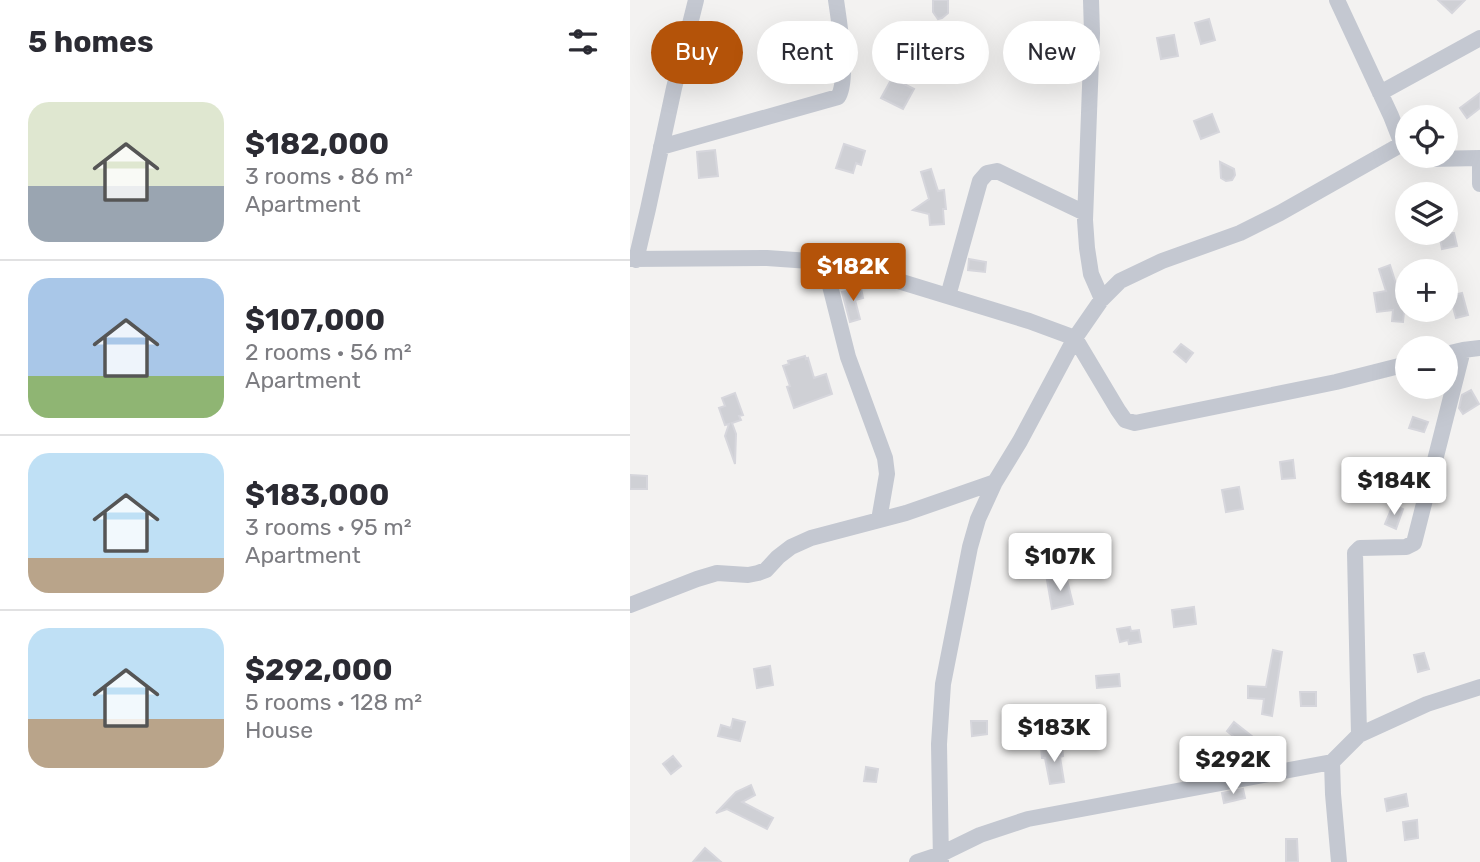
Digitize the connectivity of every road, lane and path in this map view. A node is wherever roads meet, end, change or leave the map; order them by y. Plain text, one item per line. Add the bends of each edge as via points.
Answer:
1 (696, 0) edge
2 (836, 0) edge
3 (1091, 0) edge
4 (1337, 0) edge
5 (1480, 38) edge
6 (1380, 93) junction
7 (1395, 127) edge
8 (661, 147) junction
9 (1395, 152) edge
10 (1458, 158) edge
11 (1480, 178) edge
12 (1480, 184) edge
13 (1085, 213) junction
14 (633, 260) edge
15 (824, 262) junction
16 (948, 296) junction
17 (1102, 299) junction
18 (1075, 338) junction
19 (1480, 348) edge
20 (1463, 350) junction
21 (1458, 351) edge
22 (1395, 367) edge
23 (995, 482) junction
24 (879, 520) junction
25 (630, 605) edge
26 (1480, 687) edge
27 (1359, 735) junction
28 (1332, 762) junction
29 (941, 858) edge
30 (917, 862) edge
31 (1339, 862) edge

1 - 8 street
2 - 8 street via 843,86 838,97
3 - 13 street
4 - 6 street
5 - 6 street
6 - 7 street
8 - 14 street
9 - 17 street via 1240,233 1120,281
10 - 11 street via 1480,158
11 - 12 street
13 - 16 street via 997,171 987,173
13 - 17 street via 1091,274
14 - 15 street
15 - 16 street
15 - 24 street via 844,344 885,458 887,474
16 - 18 street
17 - 18 street
18 - 22 street via 1125,420 1135,423
18 - 23 street
19 - 20 street
20 - 21 street
20 - 27 street via 1414,543 1360,548 1355,554
23 - 24 street
23 - 29 street via 970,547 943,684
24 - 25 street via 811,538 758,573 717,573
26 - 27 street via 1427,704
27 - 28 street
28 - 29 street via 1028,819 980,835
28 - 31 street
29 - 30 street

